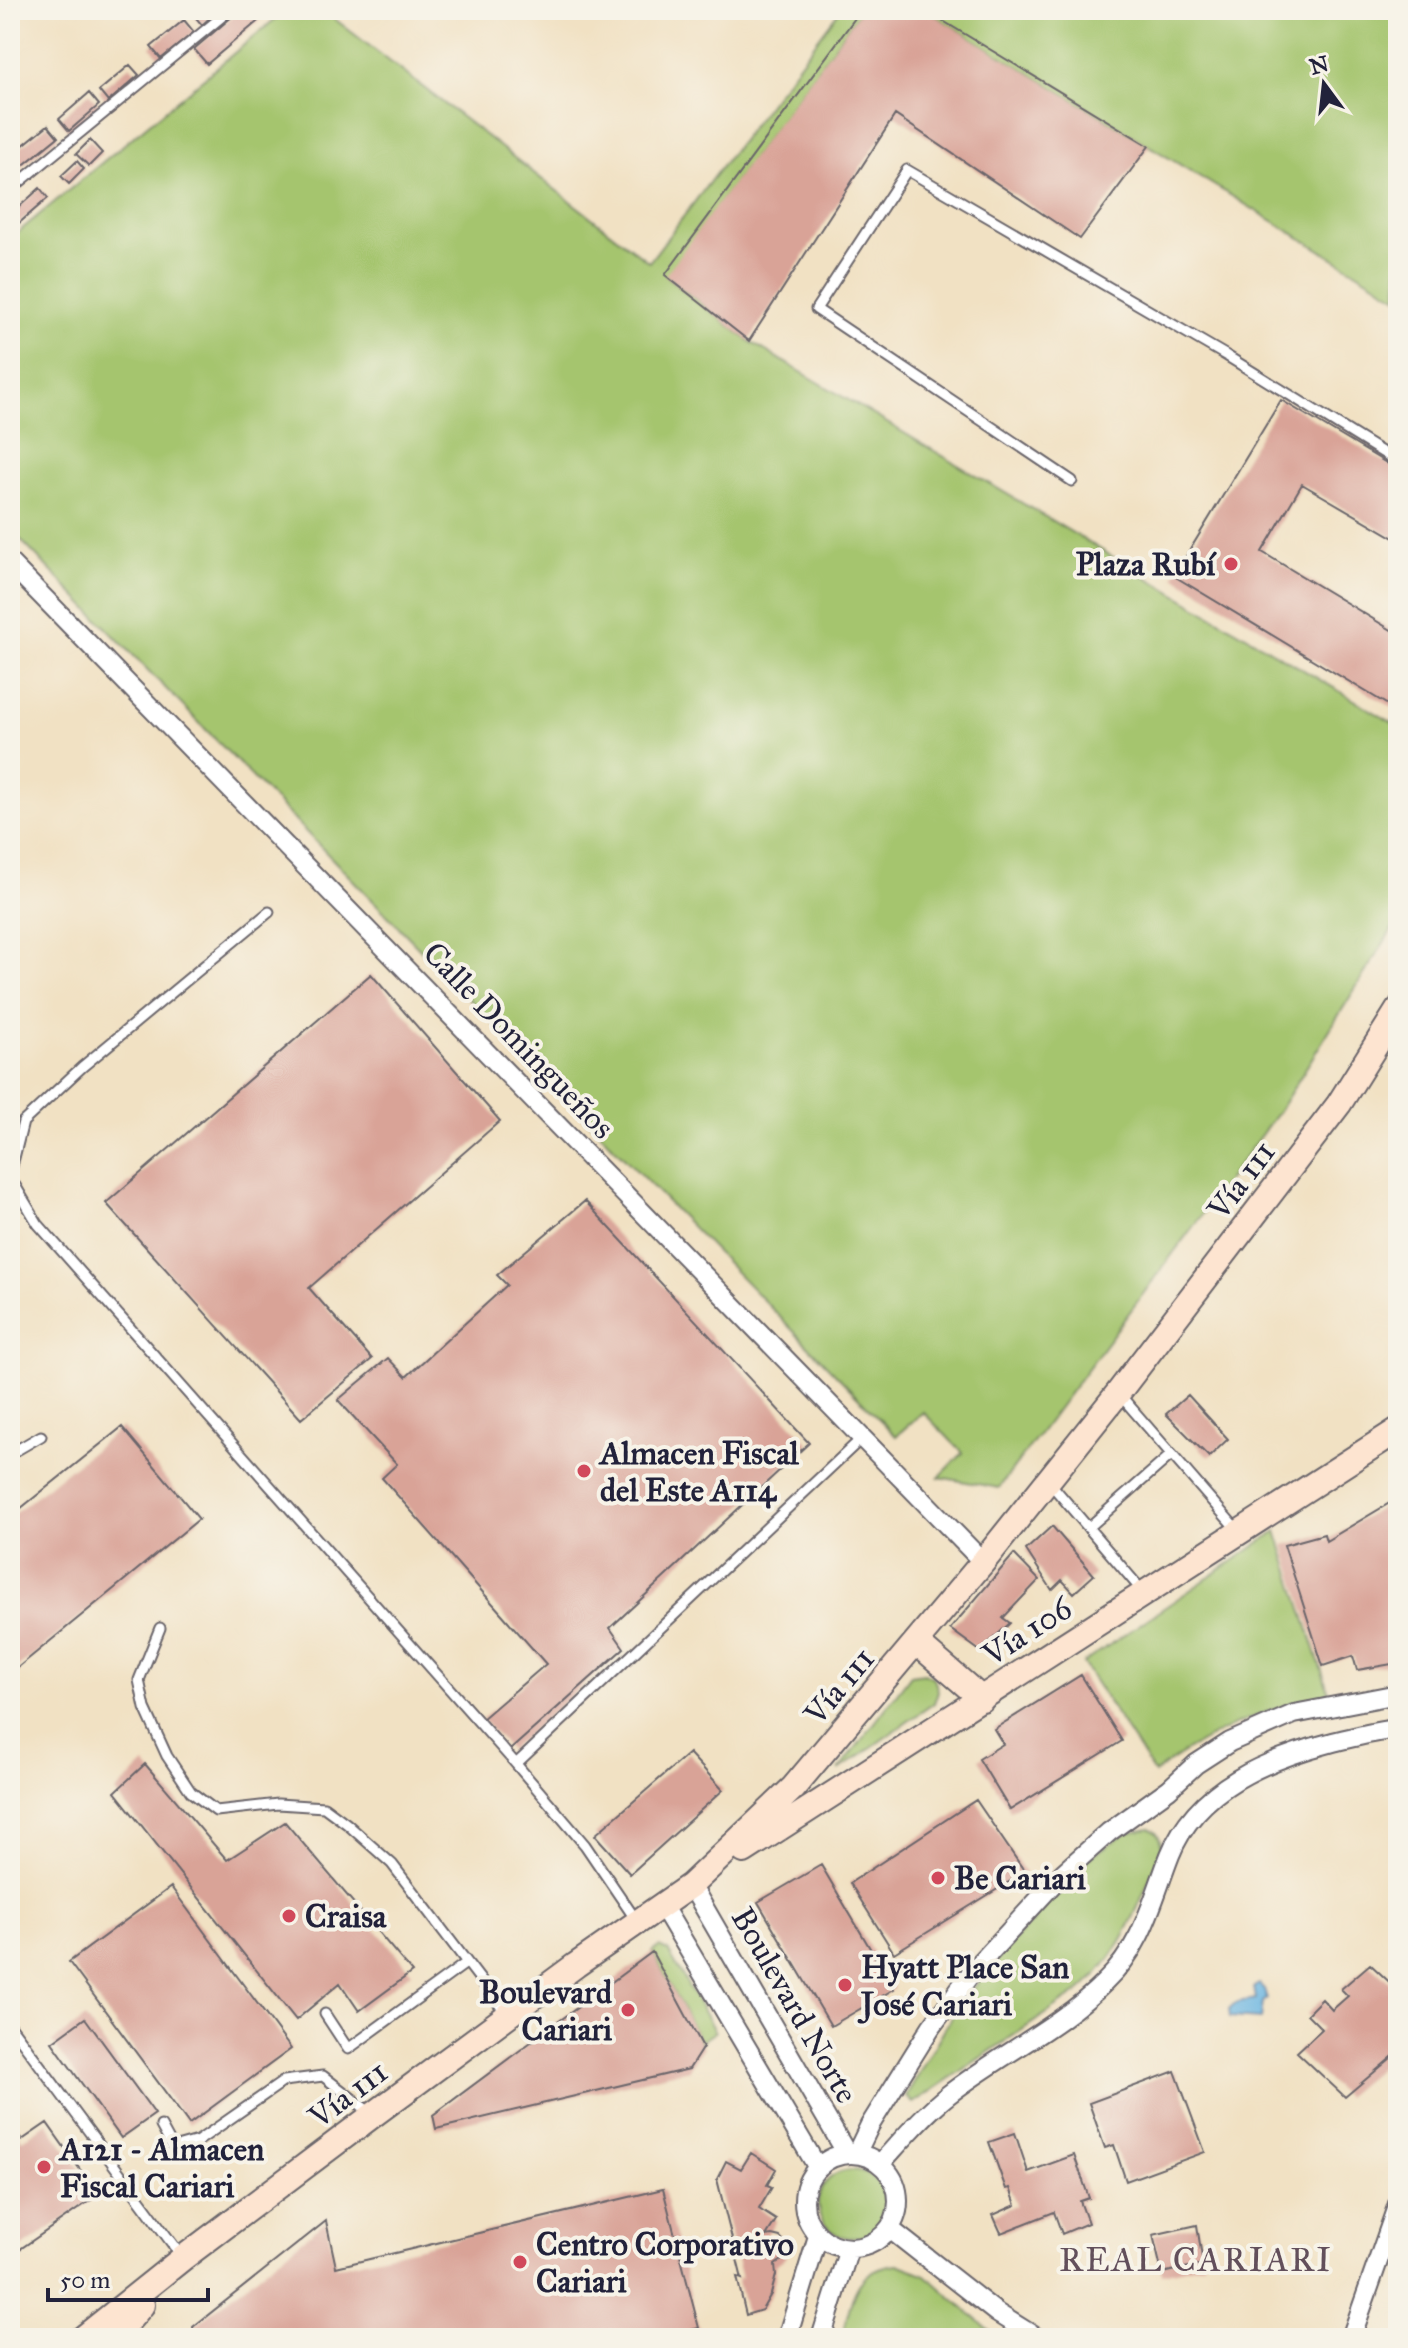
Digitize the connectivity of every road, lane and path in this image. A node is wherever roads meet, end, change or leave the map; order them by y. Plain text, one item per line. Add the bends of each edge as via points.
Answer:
1 (230, 10) edge
2 (10, 190) edge
3 (1398, 462) edge
4 (1072, 481) dead end
5 (10, 563) edge
6 (269, 912) dead end
7 (1398, 1010) edge
8 (10, 1176) edge
9 (1118, 1393) junction
10 (1398, 1430) edge
11 (41, 1436) dead end
12 (862, 1438) junction
13 (10, 1454) edge
14 (1171, 1455) junction
15 (1048, 1480) junction
16 (1088, 1528) junction
17 (1239, 1532) junction
18 (983, 1562) junction
19 (1144, 1593) junction
20 (160, 1628) dead end
21 (917, 1643) junction
22 (1398, 1694) edge
23 (982, 1699) junction
24 (1398, 1729) edge
25 (516, 1764) junction
26 (1169, 1789) junction
27 (1195, 1814) junction
28 (691, 1885) junction
29 (662, 1905) junction
30 (637, 1922) junction
31 (466, 1963) junction
32 (325, 2014) dead end
33 (508, 2016) junction
34 (10, 2025) edge
35 (373, 2115) junction
36 (161, 2126) dead end
37 (851, 2154) junction
38 (880, 2164) junction
39 (818, 2168) junction
40 (1398, 2204) edge
41 (890, 2229) junction
42 (818, 2236) junction
43 (849, 2249) junction
44 (183, 2258) junction
45 (83, 2338) edge
46 (114, 2338) edge
47 (787, 2338) edge
48 (821, 2338) edge
49 (1037, 2338) edge
50 (1351, 2338) edge

1 - 2 lane
3 - 4 lane via 907,170 816,309
5 - 12 street, Calle Domingueños
6 - 8 lane via 23,1122
7 - 9 main road, Vía 111 via 1339,1104
8 - 25 lane via 38,1224
9 - 14 lane
9 - 15 main road, Vía 111
10 - 17 main road, Vía 106
11 - 13 lane
12 - 18 street, Calle Domingueños
12 - 25 lane
14 - 16 lane
14 - 17 lane
15 - 16 lane
15 - 18 main road, Vía 111
16 - 19 lane
17 - 19 main road, Vía 106
18 - 21 main road, Vía 111
19 - 23 main road, Vía 106
20 - 31 lane via 139,1680 145,1708 167,1756 191,1792 216,1811 278,1804 324,1807 392,1864
21 - 23 main road
21 - 28 main road, Vía 111 via 793,1788
22 - 26 street via 1294,1714 1262,1727 1196,1764
23 - 28 main road, Vía 106
24 - 27 street via 1277,1758 1223,1788
25 - 30 lane via 585,1845
26 - 27 street
26 - 37 street via 1086,1852 972,1972
27 - 38 street via 1171,1854 1135,1945 1107,1981 1082,2004 950,2093
28 - 29 main road, Vía 111
28 - 37 street, Boulevard Norte
29 - 30 main road, Vía 111
29 - 39 street, Boulevard Norte
30 - 33 main road, Vía 111
31 - 32 lane via 348,2049
31 - 33 lane
33 - 35 main road, Vía 111
34 - 44 lane
35 - 36 lane via 323,2076 284,2081 198,2141 173,2148
35 - 44 main road, Vía 111
37 - 38 street
37 - 39 street via 836,2156
38 - 41 street via 897,2187 899,2202
39 - 42 street via 804,2193 807,2220
40 - 50 street
41 - 43 street via 864,2247
41 - 49 street
42 - 43 street
42 - 47 street
43 - 48 street
44 - 45 main road, Vía 111
44 - 46 main road, Vía 111

